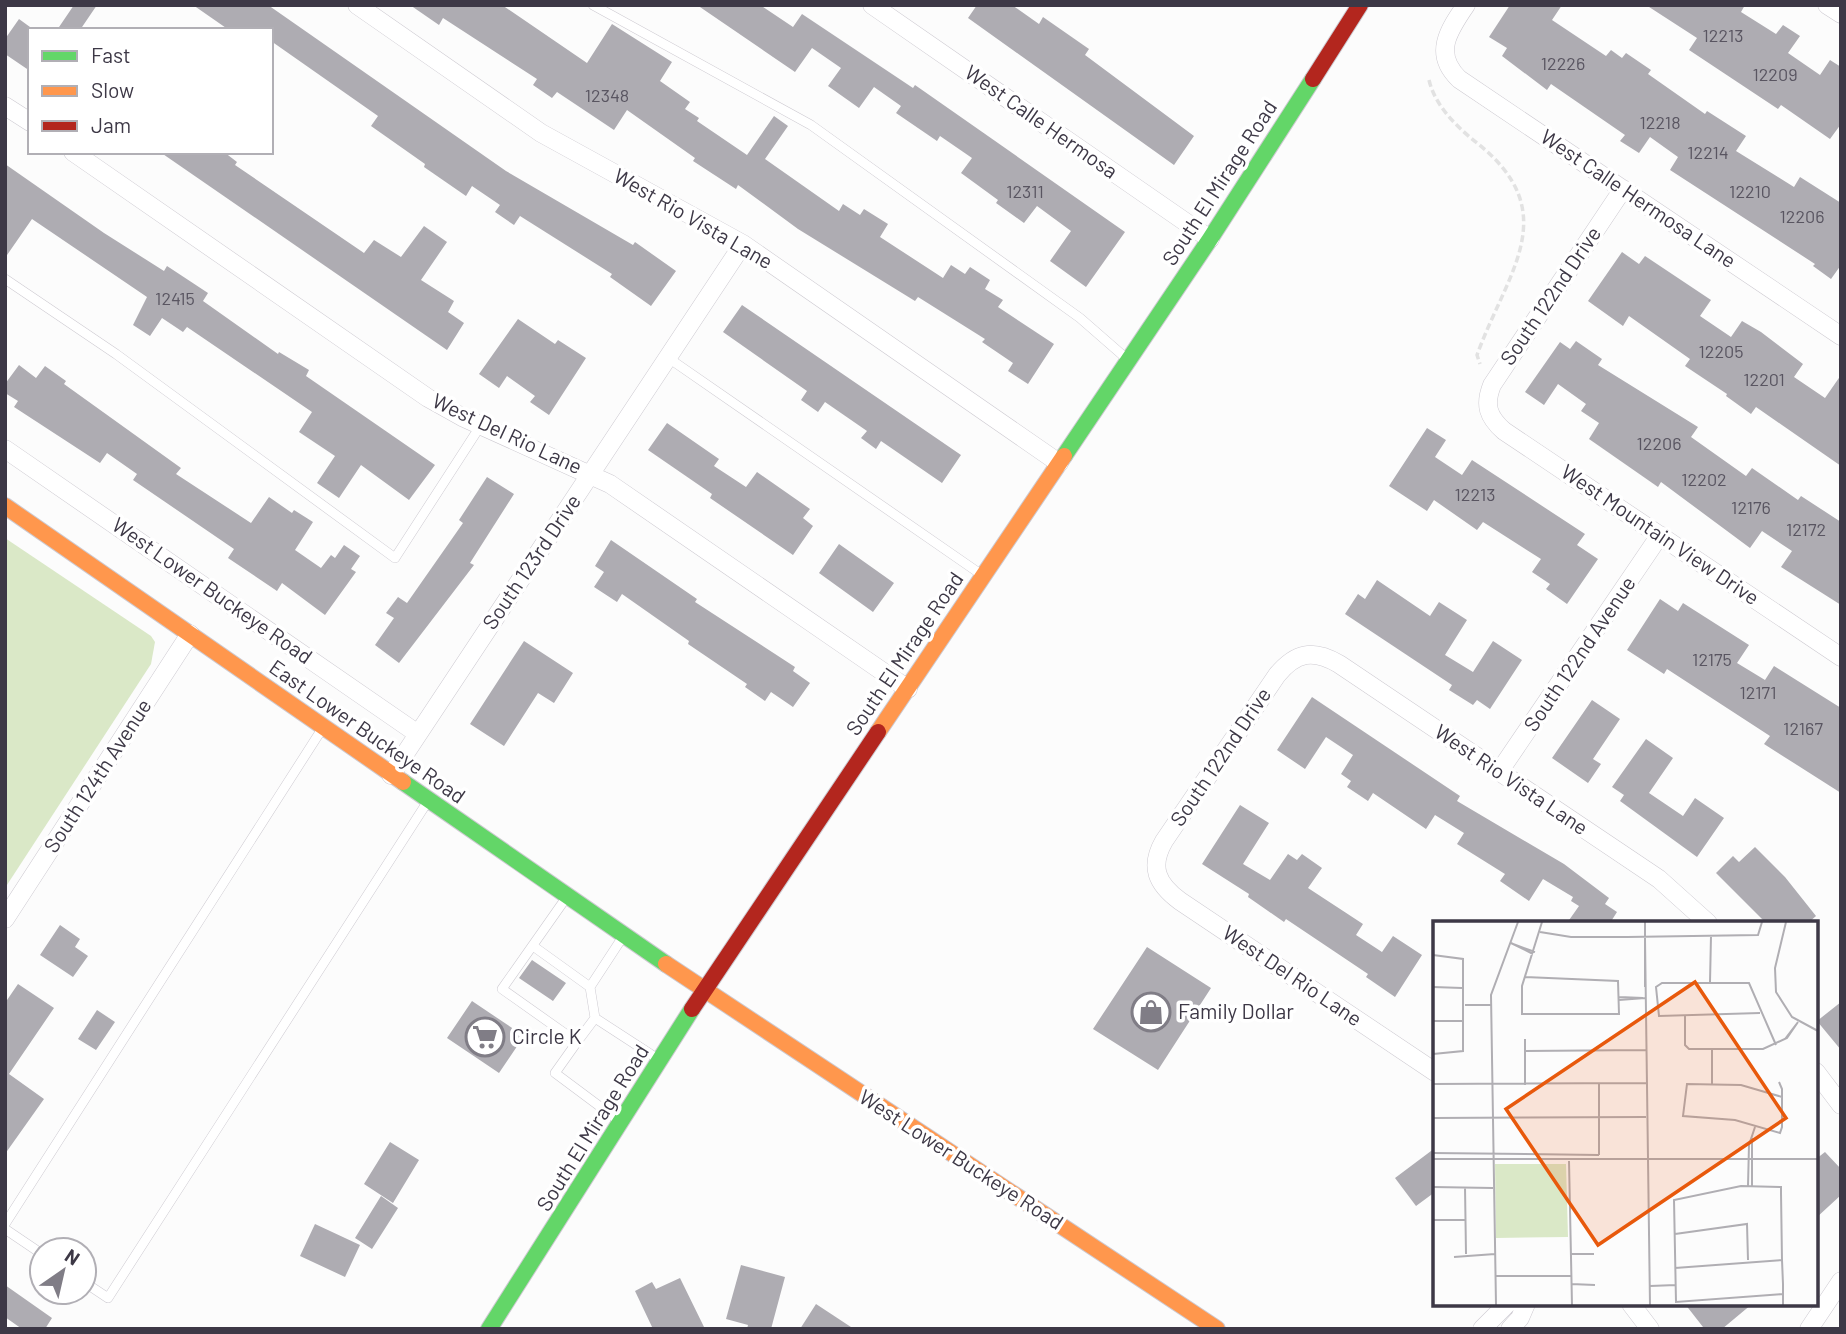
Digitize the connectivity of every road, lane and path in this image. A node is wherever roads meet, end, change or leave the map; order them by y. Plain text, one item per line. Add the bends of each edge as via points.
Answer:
1 (357, 5) edge
2 (593, 5) edge
3 (872, 5) edge
4 (1360, 5) edge
5 (1466, 5) edge
6 (1827, 5) edge
7 (1841, 14) edge
8 (1429, 80) dead end
9 (5, 106) edge
10 (28, 121) edge
11 (76, 154) edge
12 (1623, 189) junction
13 (1210, 239) junction
14 (743, 244) junction
15 (5, 279) edge
16 (1841, 336) edge
17 (667, 357) junction
18 (1128, 360) junction
19 (1480, 364) dead end
20 (1487, 407) joint
21 (481, 425) junction
22 (5, 449) edge
23 (1059, 463) junction
24 (591, 473) junction
25 (5, 506) edge
26 (1660, 535) junction
27 (983, 576) junction
28 (190, 634) junction
29 (1306, 653) joint
30 (1841, 657) edge
31 (908, 689) junction
32 (323, 727) junction
33 (418, 734) junction
34 (1499, 772) junction
35 (391, 775) junction
36 (428, 801) junction
37 (1156, 873) joint
38 (567, 897) junction
39 (5, 919) edge
40 (1706, 921) edge
41 (624, 935) junction
42 (533, 946) junction
43 (590, 987) junction
44 (704, 991) junction
45 (595, 1018) junction
46 (577, 1042) junction
47 (660, 1060) junction
48 (1433, 1071) edge
49 (1818, 1075) edge
50 (1841, 1105) edge
51 (621, 1123) junction
52 (5, 1226) edge
53 (28, 1243) edge
54 (1841, 1281) edge
55 (98, 1291) edge
56 (1505, 1306) edge
57 (1525, 1306) edge
58 (1633, 1306) edge
59 (489, 1329) edge
60 (1217, 1329) edge
61 (1482, 1329) edge
62 (1510, 1329) edge
63 (1650, 1329) edge
64 (1809, 1329) edge

1 - 14 street, West Rio Vista Lane via 541,133
2 - 18 lane via 811,125 1080,317
3 - 13 street, West Calle Hermosa
4 - 13 main road, South El Mirage Road
5 - 12 street, West Calle Hermosa Lane via 1447,34 1443,55 1447,65 1459,79
6 - 7 street
8 - 19 path via 1450,117 1515,181 1524,206 1521,243 1477,355
9 - 10 street
11 - 21 street, West Del Rio Lane via 428,398
12 - 16 street, West Calle Hermosa Lane
12 - 20 street, South 122nd Drive via 1498,374
13 - 18 main road, South El Mirage Road
14 - 17 street, South 123rd Drive
14 - 23 street, West Rio Vista Lane
15 - 21 lane via 116,354 395,558
17 - 24 street, South 123rd Drive
17 - 27 lane
18 - 23 main road, South El Mirage Road
20 - 26 street, West Mountain View Drive via 1504,431
21 - 24 street, West Del Rio Lane
22 - 33 street, West Lower Buckeye Road
23 - 27 main road, South El Mirage Road
24 - 31 street, West Del Rio Lane
24 - 33 street, South 123rd Drive
25 - 28 main road, East Lower Buckeye Road
26 - 30 street, West Mountain View Drive
26 - 34 street, South 122nd Avenue
27 - 31 main road, South El Mirage Road
28 - 32 main road, East Lower Buckeye Road
28 - 39 street, South 124th Avenue
29 - 34 street, West Rio Vista Lane via 1339,664
29 - 37 street, South 122nd Drive via 1295,657 1277,676 1164,841
31 - 44 main road, South El Mirage Road
32 - 35 main road, East Lower Buckeye Road
32 - 52 lane
33 - 35 street, South 123rd Drive
34 - 40 street, West Rio Vista Lane via 1674,890
35 - 36 main road, East Lower Buckeye Road
36 - 38 main road, East Lower Buckeye Road
36 - 55 lane via 108,1298
37 - 48 street, West Del Rio Lane via 1180,901
38 - 41 main road, East Lower Buckeye Road
38 - 42 lane
41 - 43 lane
41 - 44 main road, East Lower Buckeye Road
42 - 43 lane
42 - 46 lane via 502,989
43 - 45 lane
44 - 47 main road, South El Mirage Road
44 - 60 main road, West Lower Buckeye Road
45 - 46 lane
45 - 47 lane
46 - 51 lane via 555,1073
47 - 51 main road, South El Mirage Road
49 - 50 street
51 - 59 main road, South El Mirage Road
52 - 53 lane
54 - 64 street
56 - 61 street
57 - 62 street
58 - 63 street

